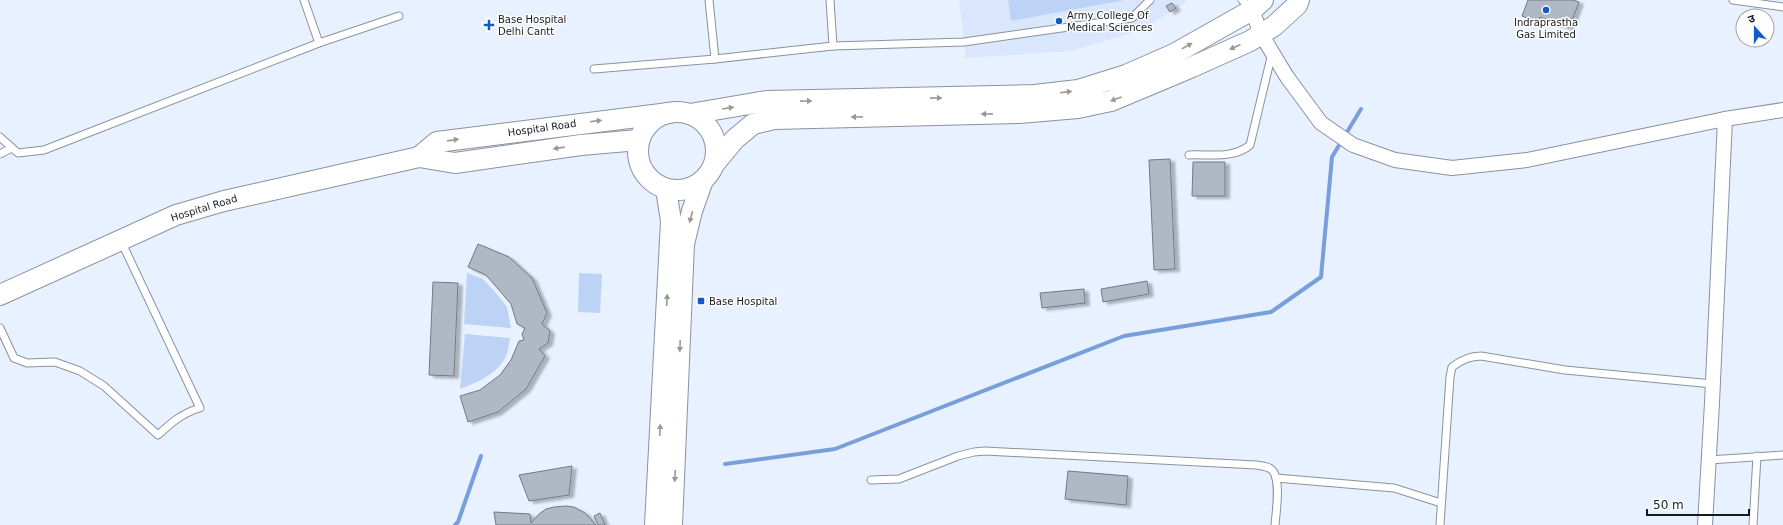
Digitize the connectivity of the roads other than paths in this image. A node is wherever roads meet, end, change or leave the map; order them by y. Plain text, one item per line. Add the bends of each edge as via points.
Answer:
1 (304, 0) edge
2 (709, 0) edge
3 (830, 0) edge
4 (1150, 0) edge
5 (1299, 0) edge
6 (1733, 0) edge
7 (1252, 3) edge
8 (1783, 7) edge
9 (399, 16) dead end
10 (1261, 34) junction
11 (319, 43) junction
12 (834, 46) junction
13 (1272, 52) junction
14 (715, 59) junction
15 (594, 69) dead end
16 (1783, 110) edge
17 (669, 113) junction
18 (690, 114) junction
19 (1725, 119) junction
20 (0, 137) edge
21 (639, 140) junction
22 (12, 148) junction
23 (0, 154) edge
24 (1189, 155) dead end
25 (419, 157) junction
26 (715, 163) junction
27 (704, 180) junction
28 (666, 189) junction
29 (120, 240) junction
30 (0, 296) edge
31 (0, 328) edge
32 (1713, 384) junction
33 (1783, 455) edge
34 (1757, 456) junction
35 (1709, 460) junction
36 (1276, 478) junction
37 (871, 480) dead end
38 (1441, 503) junction
39 (655, 525) edge
40 (672, 525) edge
41 (1275, 525) edge
42 (1440, 525) edge
43 (1705, 525) edge
44 (1753, 525) edge

1 - 11 lane
2 - 14 lane
3 - 12 lane
4 - 12 lane via 1132,18 972,41
5 - 10 street via 1297,5 1274,26
6 - 8 lane
7 - 10 street
18 -> 7 street via 768,102 1035,95 1078,90 1126,75 1174,54
9 - 11 lane
10 - 13 street
10 -> 26 street via 1111,101 1078,108 1019,113 774,119 754,124 735,139
11 - 22 lane via 44,150 18,153
12 - 14 lane
13 - 19 street via 1287,77 1321,122 1343,138 1395,160 1452,168 1527,160
13 - 24 lane via 1250,145 1236,154
14 - 15 lane
16 - 19 street
17 - 18 street
17 - 21 street via 651,122
25 -> 17 street, Hospital Road via 438,142
18 - 26 street via 699,118 712,133 716,143
19 - 32 street
20 - 22 lane
21 -> 25 street, Hospital Road via 581,145 456,163
21 - 28 street via 639,161 643,171 649,179
22 - 23 lane
25 - 29 street, Hospital Road via 224,201 176,215
26 - 27 street
27 - 28 street via 686,189
27 -> 40 street via 692,211 684,244
39 -> 28 street via 671,221
29 - 30 street, Hospital Road
29 - 31 lane via 200,408 174,420 158,435 104,386 80,371 55,362 27,363 14,358
32 - 35 street
32 - 38 lane via 1565,370 1481,356 1472,356 1460,361 1452,367 1450,377
33 - 34 lane
34 - 35 lane
34 - 44 lane
35 - 43 street
36 - 37 lane via 1273,471 1267,467 1256,465 985,451 958,456 900,479
36 - 38 lane via 1394,488
36 - 41 lane
38 - 42 lane

